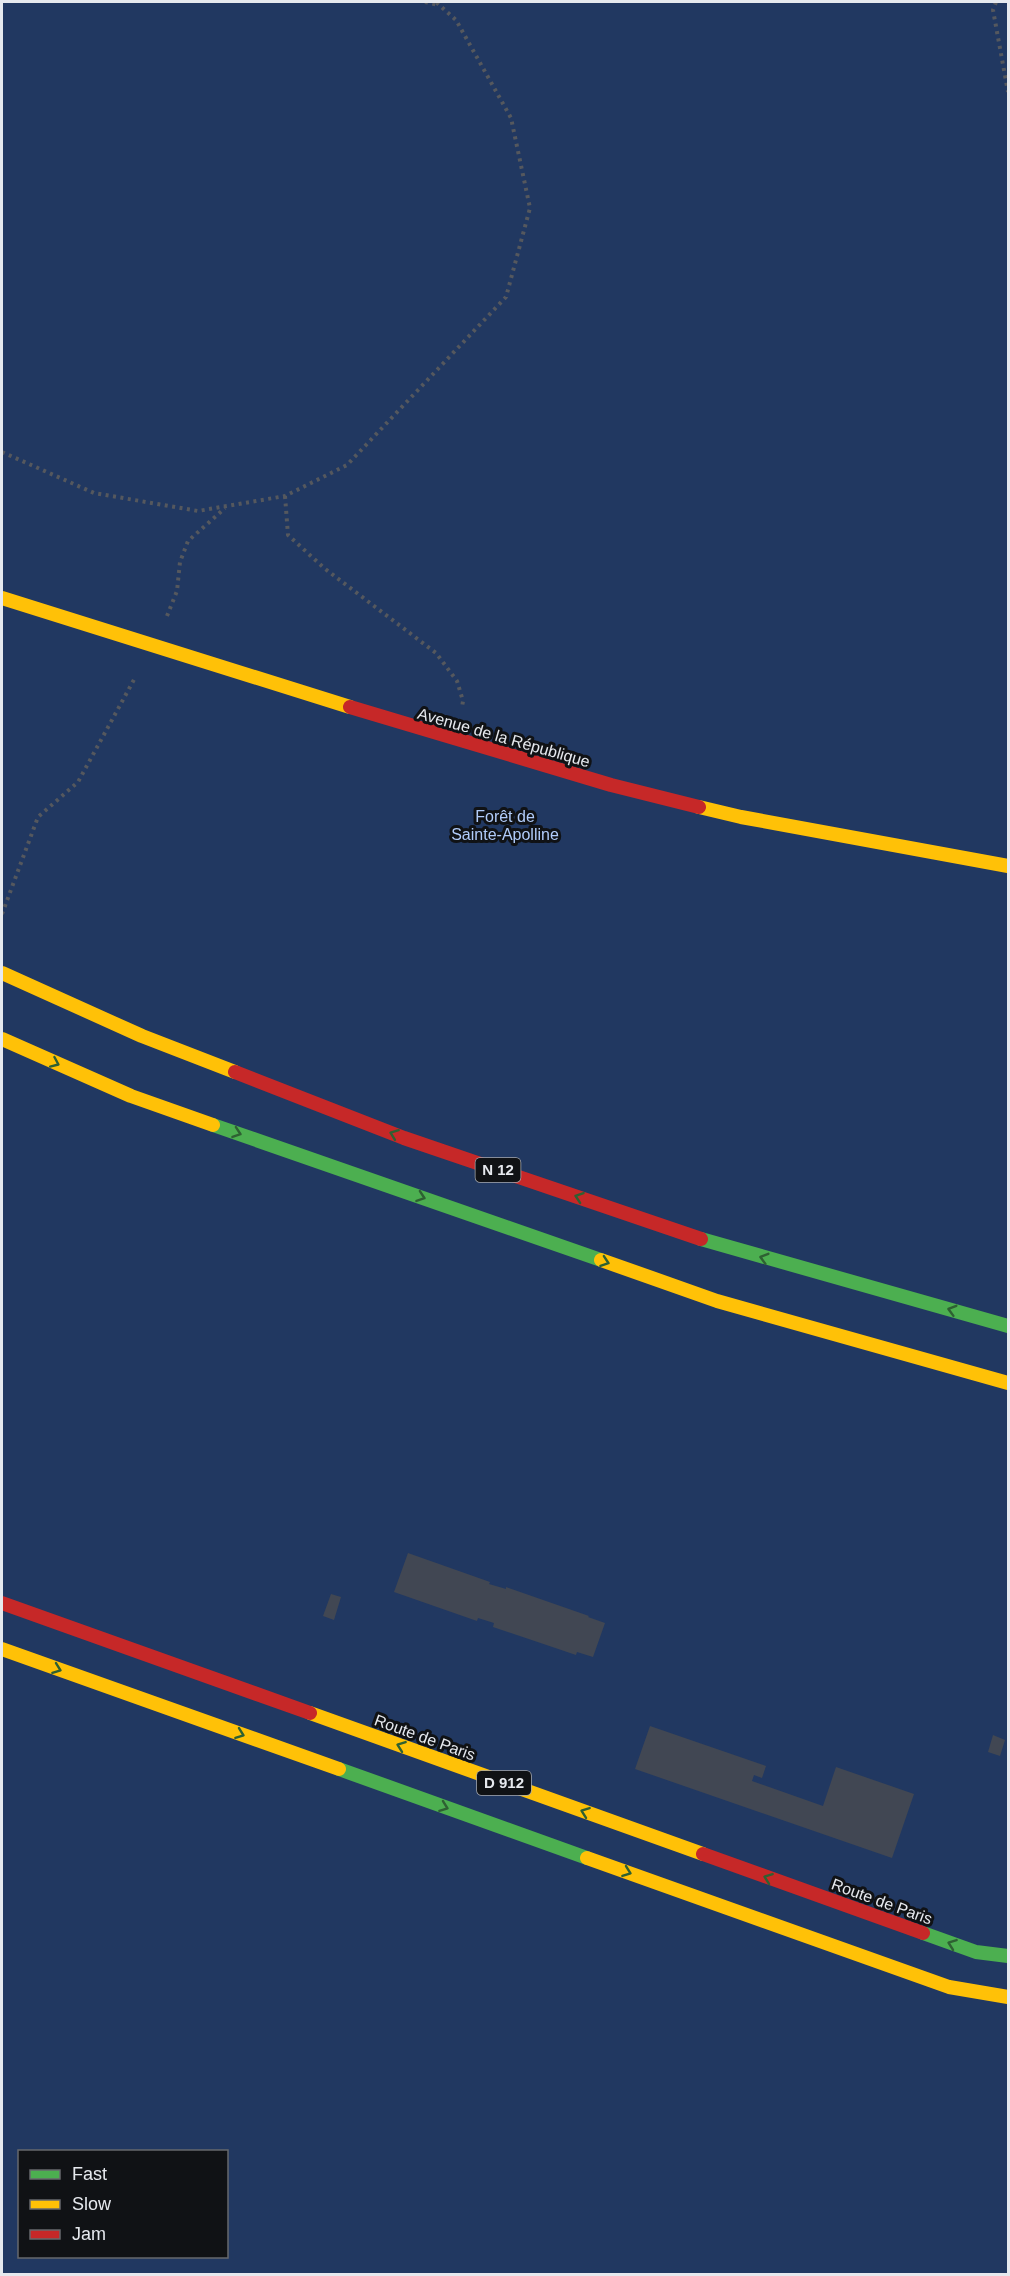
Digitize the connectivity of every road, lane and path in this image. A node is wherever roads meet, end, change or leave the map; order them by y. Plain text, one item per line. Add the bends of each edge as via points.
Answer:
1 (425, 2) edge
2 (996, 2) edge
3 (438, 3) edge
4 (1008, 92) edge
5 (2, 452) edge
6 (285, 496) junction
7 (2, 598) edge
8 (459, 741) junction
9 (38, 817) dead end
10 (1008, 866) edge
11 (2, 914) edge
12 (2, 973) edge
13 (2, 1039) edge
14 (1008, 1326) edge
15 (1008, 1383) edge
16 (2, 1603) edge
17 (2, 1649) edge
18 (1008, 1956) edge
19 (1008, 1997) edge

1 - 3 path
2 - 4 path via 993,10
3 - 6 path via 456,20 511,118 530,207 506,297 347,465
5 - 6 path via 94,493 198,511
6 - 8 path via 288,535 324,568 436,652 457,681 463,701
7 - 8 main road, Avenue de la République
8 - 10 main road, Avenue de la République via 741,817
9 - 11 path
14 -> 12 main road, N 12 via 726,1247 404,1138 142,1036
13 -> 15 main road via 131,1096 717,1301
18 -> 16 main road, Route de Paris / D 912 via 976,1952
17 -> 19 main road, D 912 via 949,1986

